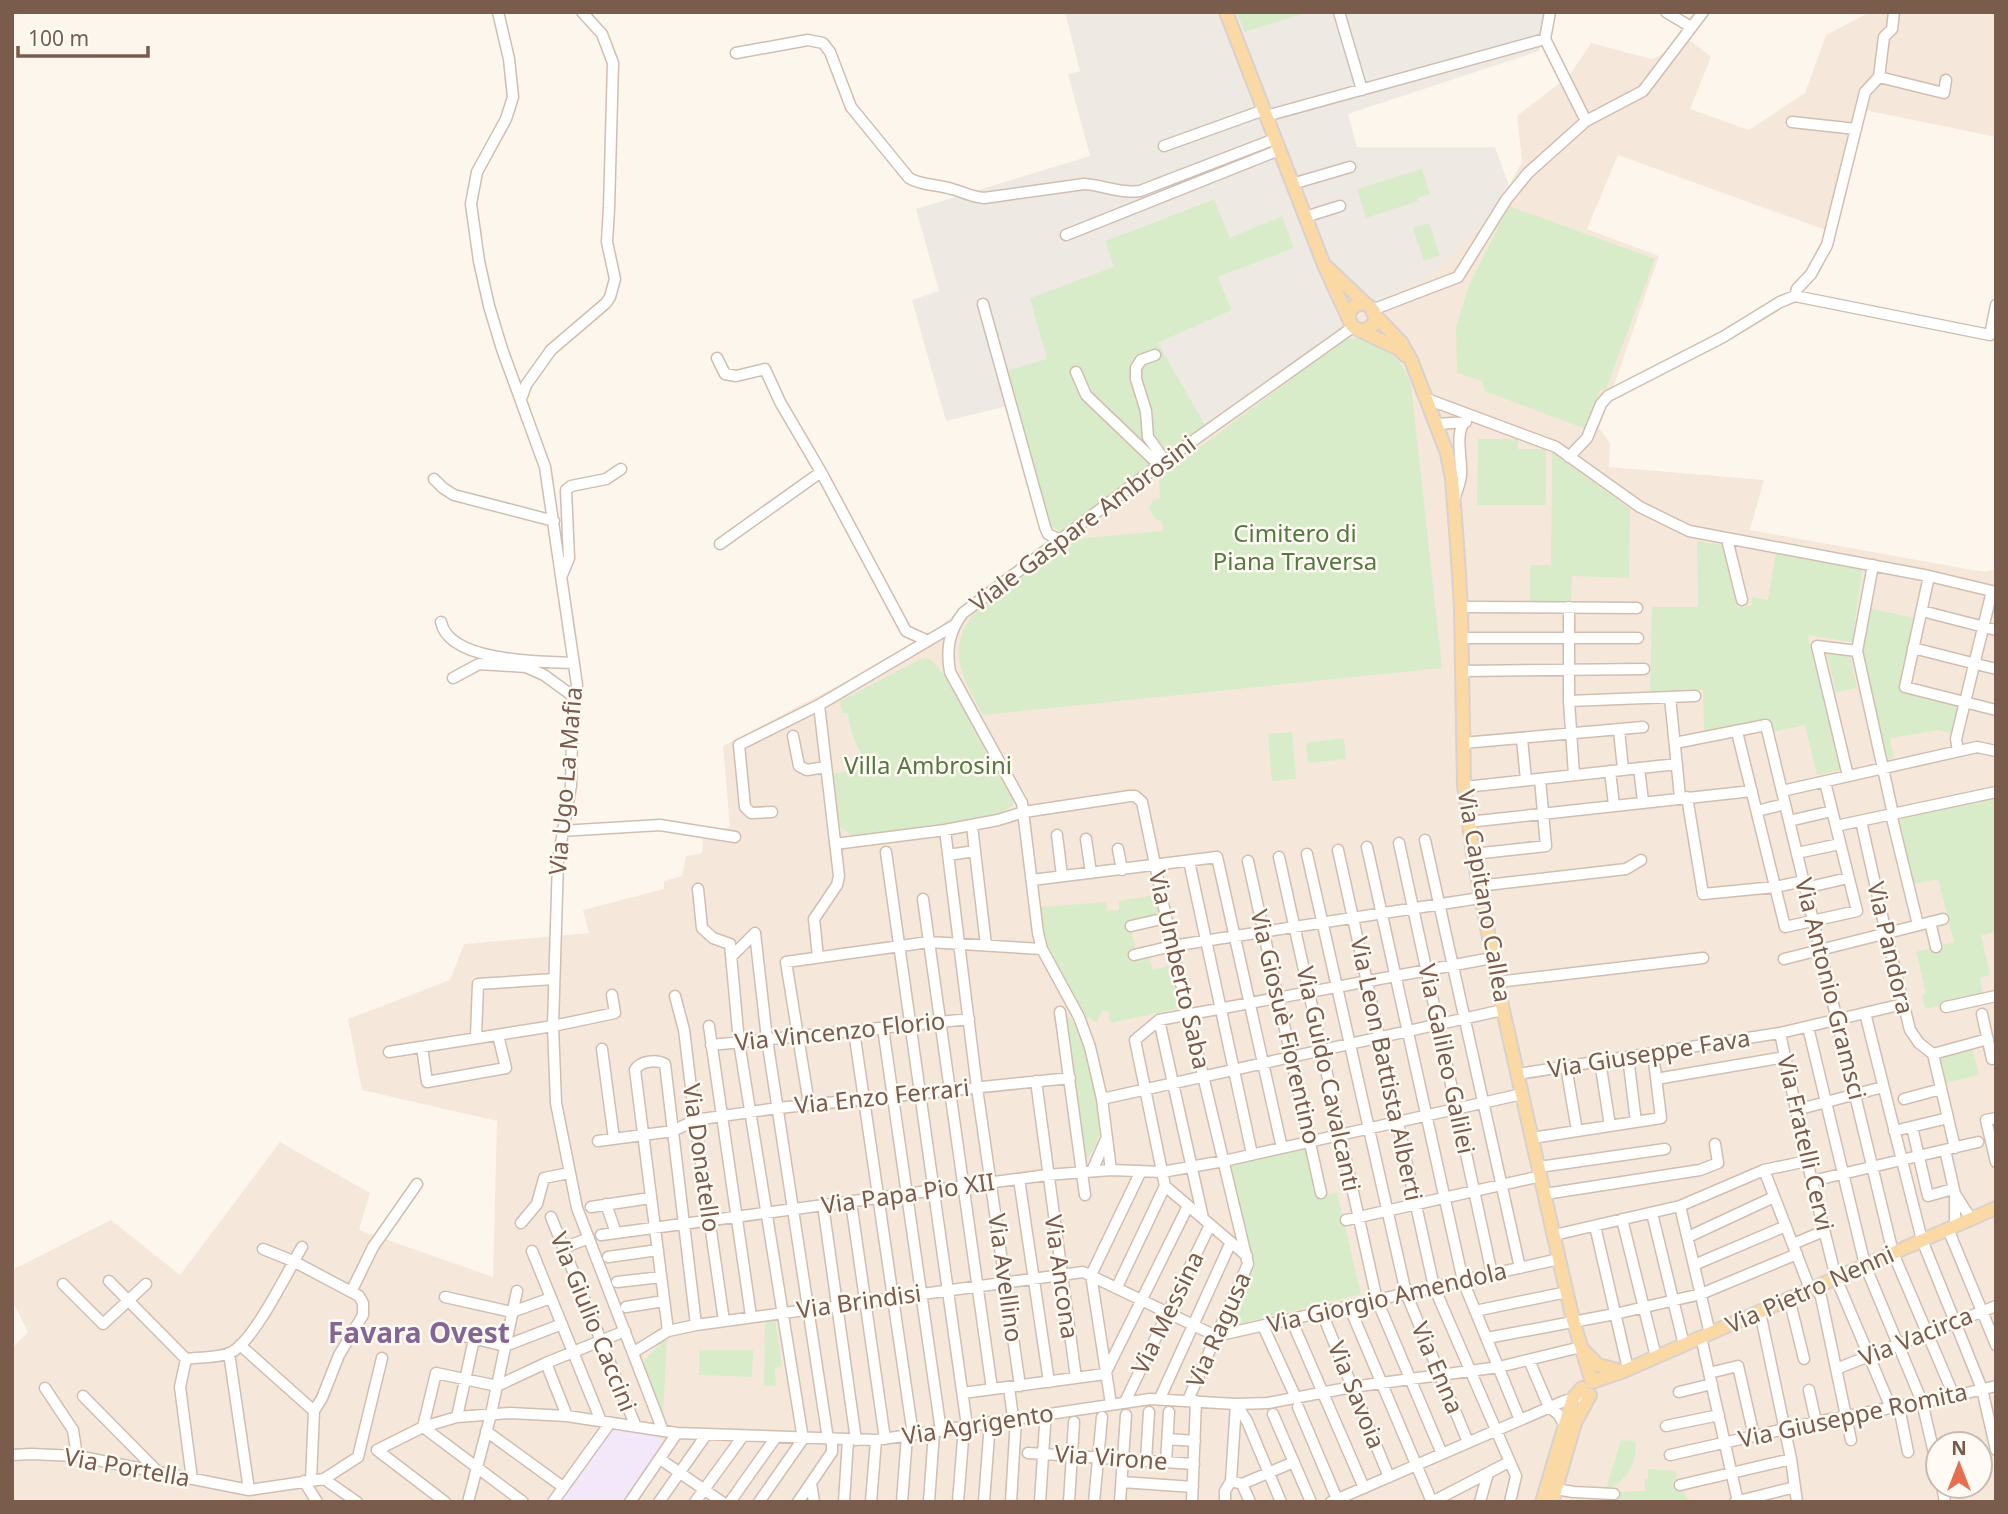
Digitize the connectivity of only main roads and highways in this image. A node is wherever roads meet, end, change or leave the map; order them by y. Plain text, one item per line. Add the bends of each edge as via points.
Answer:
1 (1226, 12) edge
2 (1324, 265) junction
3 (1372, 310) junction
4 (1353, 326) junction
5 (1411, 360) junction
6 (1996, 1208) edge
7 (1581, 1348) junction
8 (1626, 1370) junction
9 (1587, 1389) junction
10 (1554, 1497) edge
11 (1542, 1502) edge

1 - 2 main road
2 - 3 main road, Via Capitano Callea
2 - 4 main road
3 - 4 main road via 1370,327
3 - 4 main road via 1356,306 1349,316
3 - 5 main road, Via Capitano Callea
4 - 5 main road
5 - 7 main road, Via Capitano Callea via 1447,453 1454,500 1465,788 1472,854
6 - 8 main road, Via Pietro Nenni
7 - 8 main road via 1598,1365
7 - 9 main road, Via Capitano Callea
8 - 9 main road, Via Pietro Nenni
9 - 10 main road
9 - 11 main road via 1564,1424

